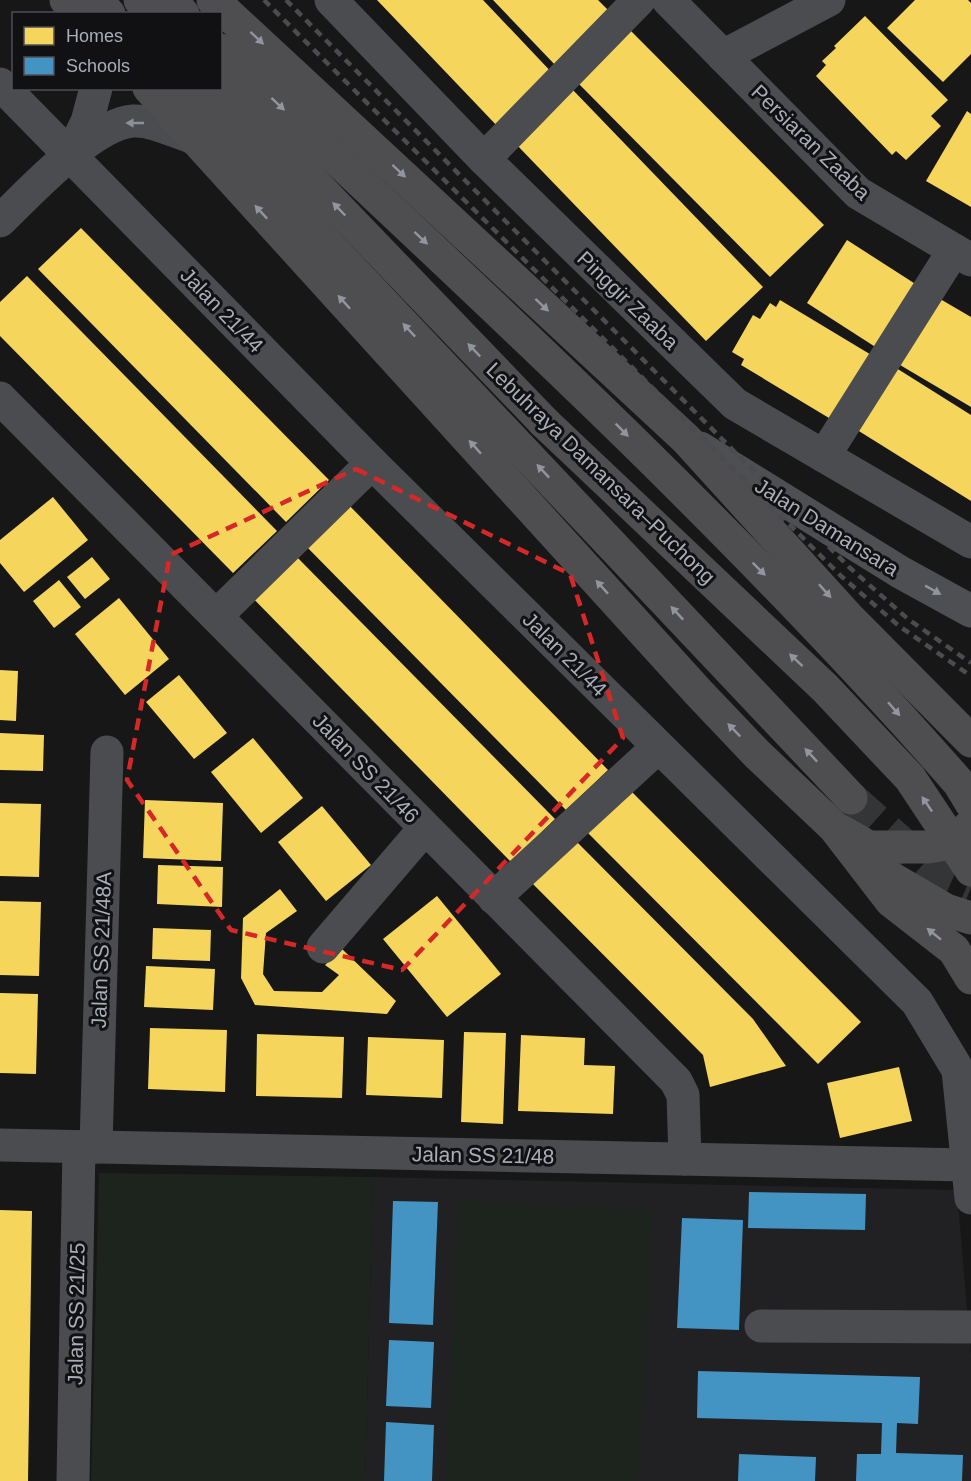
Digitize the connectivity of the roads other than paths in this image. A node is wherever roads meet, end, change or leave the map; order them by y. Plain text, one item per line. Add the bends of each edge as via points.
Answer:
1 (66, 0) edge
2 (96, 0) edge
3 (140, 0) edge
4 (172, 0) edge
5 (213, 0) edge
6 (331, 0) edge
7 (639, 0) edge
8 (668, 0) edge
9 (830, 0) edge
10 (76, 12) edge
11 (107, 12) edge
12 (151, 12) edge
13 (181, 12) edge
14 (222, 52) edge
15 (723, 56) junction
16 (0, 84) edge
17 (222, 87) edge
18 (95, 90) edge
19 (151, 90) edge
20 (182, 90) edge
21 (191, 137) junction
22 (70, 154) junction
23 (484, 159) junction
24 (0, 221) edge
25 (962, 255) edge
26 (0, 398) edge
27 (686, 439) junction
28 (824, 456) junction
29 (372, 464) junction
30 (971, 542) edge
31 (971, 611) edge
32 (216, 616) junction
33 (971, 741) edge
34 (658, 747) junction
35 (107, 752) dead end
36 (851, 798) tunnel mouth
37 (971, 803) edge
38 (971, 825) edge
39 (834, 827) junction
40 (425, 828) junction
41 (863, 862) junction
42 (971, 870) edge
43 (494, 898) junction
44 (971, 918) edge
45 (322, 948) dead end
46 (971, 978) edge
47 (0, 1145) edge
48 (88, 1147) junction
49 (685, 1159) junction
50 (967, 1165) junction
51 (971, 1198) edge
52 (761, 1326) dead end
53 (971, 1327) edge
54 (73, 1481) edge

1 - 10 highway
2 - 11 highway
3 - 12 highway
4 - 13 highway
5 -> 27 highway
6 - 23 street, Pinggir Zaaba
7 - 23 street
8 - 15 street, Persiaran Zaaba
9 - 15 street
14 -> 37 highway, Lebuhraya Damansara–Puchong via 581,389 869,680 960,783
15 - 25 street, Persiaran Zaaba via 858,193
16 - 22 street, Jalan 21/44
42 -> 17 highway, Lebuhraya Damansara–Puchong, bridge via 910,778 825,688 543,422
18 - 22 street via 87,122
19 - 21 highway
36 -> 20 highway
21 -> 22 street via 133,121 112,126
39 -> 21 highway via 699,693
22 - 24 street
22 - 29 street, Jalan 21/44
23 - 28 street, Pinggir Zaaba via 735,404
25 - 28 street
26 - 32 street, Jalan SS 21/46
27 -> 31 main road, Jalan Damansara via 900,572
27 -> 33 highway via 849,618
28 - 30 street, Pinggir Zaaba
29 - 32 street
29 - 34 street, Jalan 21/44
32 - 40 street, Jalan SS 21/46
34 - 43 street
34 - 50 street, Jalan 21/44 via 917,1002 958,1070
35 - 48 street, Jalan SS 21/48A
38 - 39 highway via 952,843 887,849 869,847
39 - 41 highway
40 - 43 street, Jalan SS 21/46
40 - 45 street
41 - 44 highway via 946,910
46 -> 41 highway via 954,950 891,901
43 - 49 street, Jalan SS 21/46 via 676,1081 683,1095
47 - 48 street, Jalan SS 21/48
48 - 49 street, Jalan SS 21/48
48 - 54 street, Jalan SS 21/25
49 - 50 street, Jalan SS 21/48
50 - 51 street, Jalan 21/44
52 - 53 street

